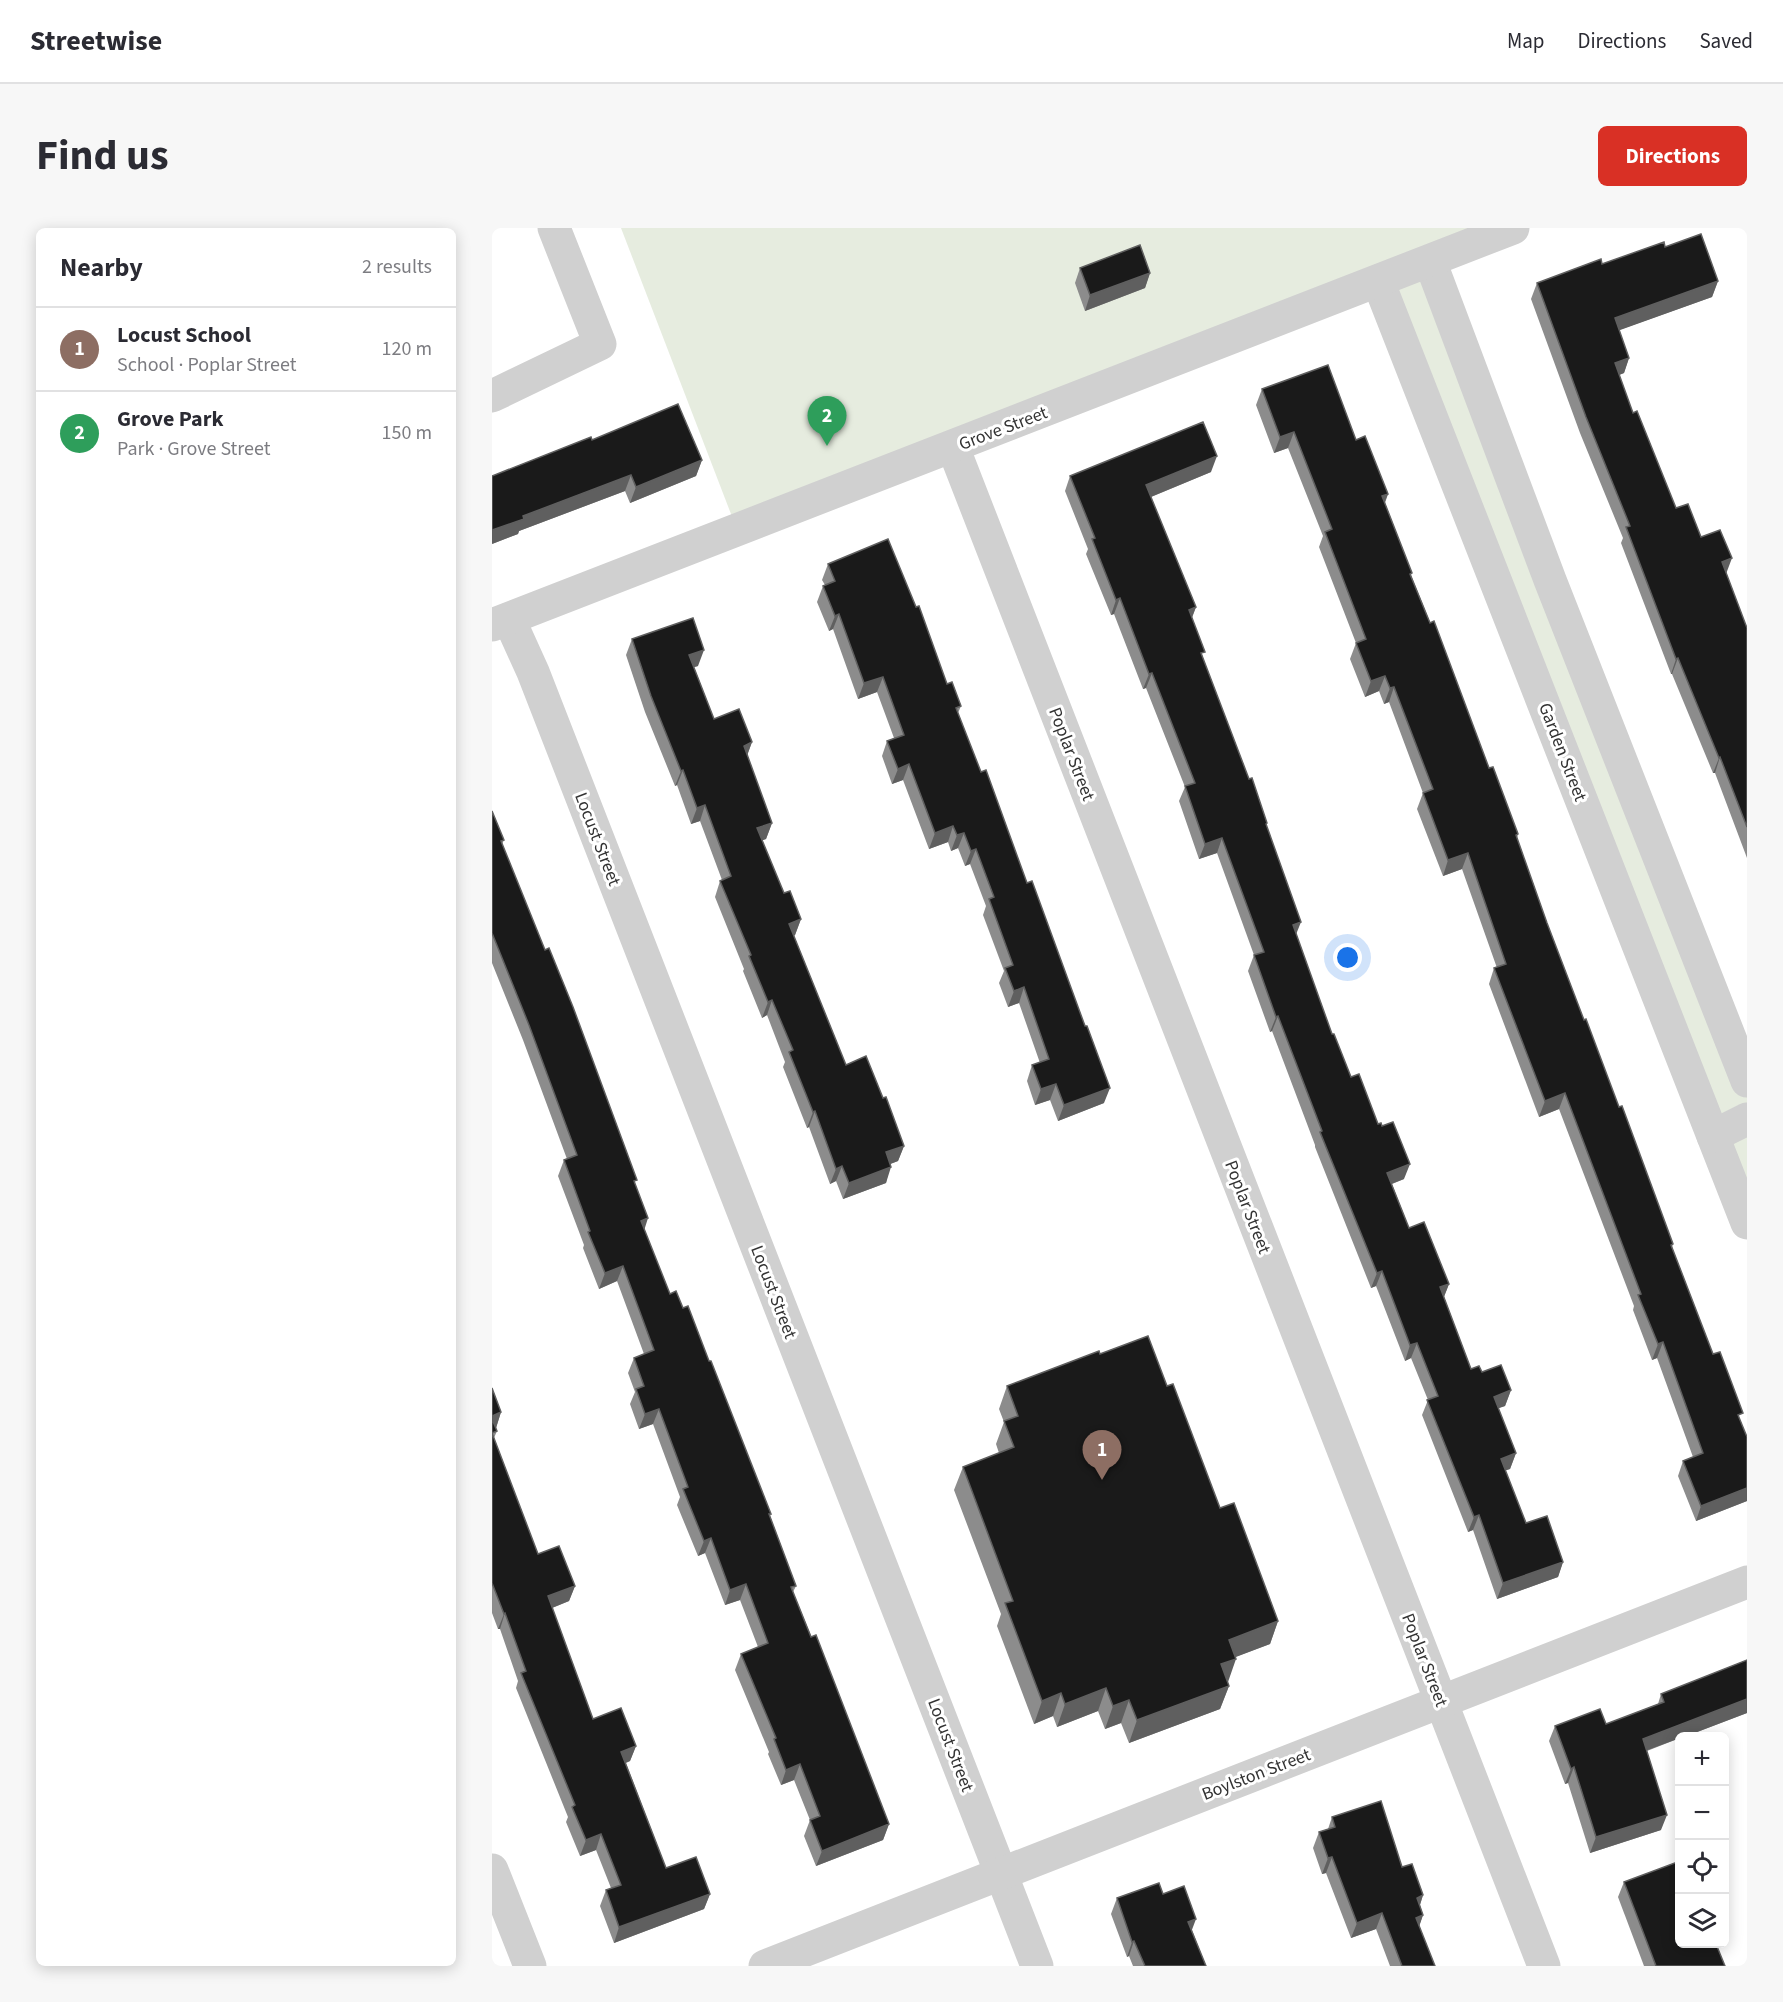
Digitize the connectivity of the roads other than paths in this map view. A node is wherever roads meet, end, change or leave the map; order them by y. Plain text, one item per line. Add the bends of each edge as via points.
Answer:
1 (554, 228) edge
2 (1514, 228) edge
3 (1430, 261) junction
4 (1378, 281) junction
5 (492, 396) edge
6 (953, 447) junction
7 (500, 622) edge
8 (1747, 1081) edge
9 (1747, 1119) edge
10 (1713, 1136) junction
11 (1747, 1223) edge
12 (1747, 1582) edge
13 (1441, 1702) junction
14 (492, 1870) edge
15 (1001, 1874) junction
16 (530, 1966) edge
17 (765, 1966) edge
18 (1037, 1966) edge
19 (1544, 1966) edge

1 - 5 street via 600,344
2 - 3 street, Grove Street
3 - 4 street, Grove Street
3 - 8 street via 1550,580
4 - 6 street, Grove Street
4 - 10 street, Garden Street
6 - 7 street, Grove Street
6 - 13 street, Poplar Street
7 - 15 street, Locust Street via 533,672
9 - 10 street
10 - 11 street, Garden Street
12 - 13 street, Boylston Street
13 - 15 street, Boylston Street
13 - 19 street, Poplar Street
14 - 16 street
15 - 17 street, Boylston Street
15 - 18 street, Locust Street

